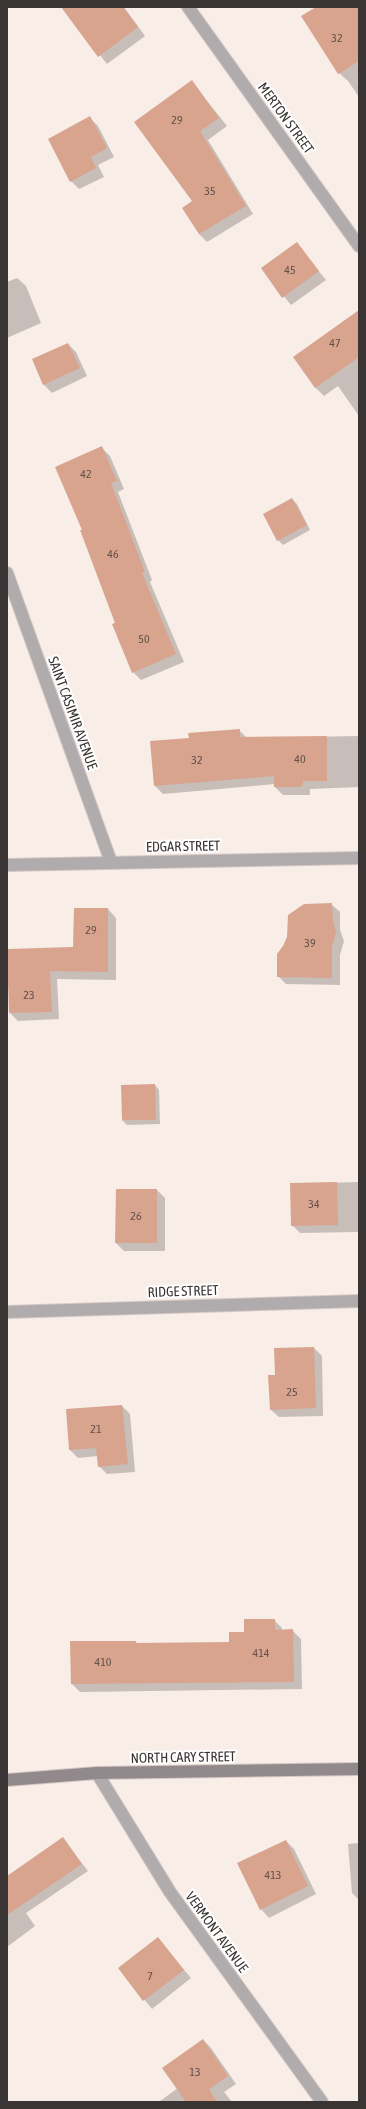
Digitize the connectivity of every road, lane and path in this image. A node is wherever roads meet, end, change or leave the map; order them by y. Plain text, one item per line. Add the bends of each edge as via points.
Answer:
1 (188, 7) edge
2 (359, 246) edge
3 (7, 573) edge
4 (359, 858) edge
5 (111, 862) junction
6 (7, 865) edge
7 (359, 1301) edge
8 (7, 1312) edge
9 (359, 1769) edge
10 (97, 1773) junction
11 (7, 1780) edge
12 (322, 2102) edge

1 - 2 street, MERTON STREET
3 - 5 street, SAINT CASIMIR AVENUE
4 - 5 street, EDGAR STREET
5 - 6 street, EDGAR STREET
7 - 8 street, RIDGE STREET
9 - 10 street, NORTH CARY STREET
10 - 11 street, NORTH CARY STREET
10 - 12 street, VERMONT AVENUE via 170,1892

